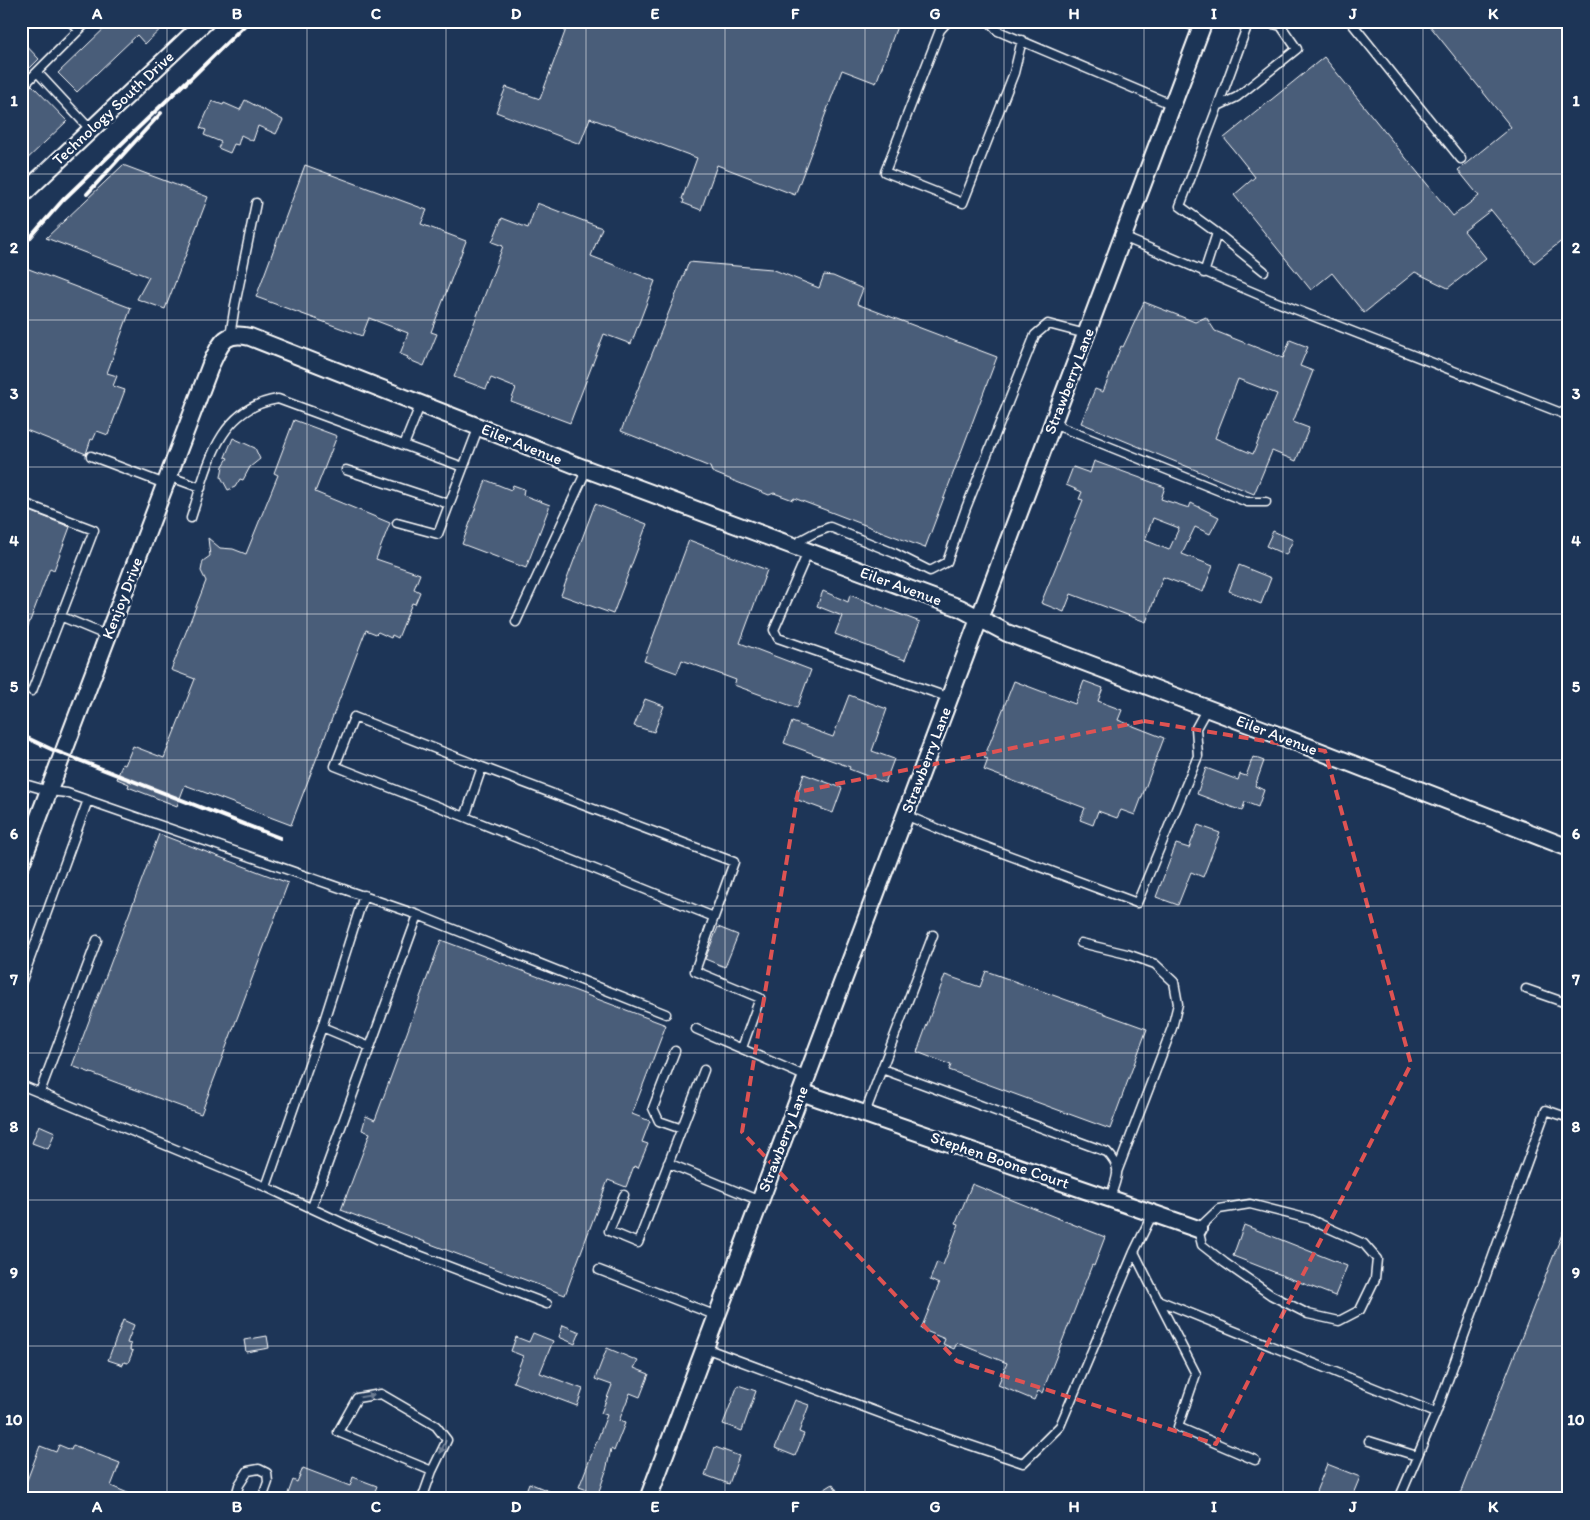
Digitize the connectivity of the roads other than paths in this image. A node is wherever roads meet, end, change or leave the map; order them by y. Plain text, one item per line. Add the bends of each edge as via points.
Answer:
1 (70, 21) edge
2 (88, 21) edge
3 (206, 21) edge
4 (948, 21) edge
5 (989, 21) edge
6 (1181, 21) edge
7 (1249, 21) edge
8 (1262, 21) edge
9 (1350, 21) edge
10 (1203, 25) edge
11 (79, 30) junction
12 (1022, 40) junction
13 (37, 72) junction
14 (21, 88) edge
15 (1173, 105) junction
16 (1218, 106) junction
17 (90, 129) junction
18 (1461, 159) dead end
19 (21, 196) edge
20 (256, 203) dead end
21 (1217, 233) junction
22 (1123, 237) junction
23 (1264, 271) dead end
24 (1204, 273) junction
25 (1086, 334) junction
26 (230, 336) junction
27 (421, 403) junction
28 (1569, 416) edge
29 (1052, 424) junction
30 (479, 426) junction
31 (404, 445) junction
32 (91, 456) dead end
33 (463, 467) junction
34 (346, 470) dead end
35 (587, 470) junction
36 (166, 480) junction
37 (201, 488) junction
38 (1266, 502) dead end
39 (449, 504) junction
40 (21, 508) edge
41 (191, 518) dead end
42 (397, 523) dead end
43 (802, 549) junction
44 (60, 616) junction
45 (980, 619) junction
46 (516, 622) dead end
47 (108, 636) junction
48 (32, 691) dead end
49 (950, 698) junction
50 (1207, 708) junction
51 (482, 768) junction
52 (21, 783) edge
53 (49, 791) junction
54 (88, 800) junction
55 (905, 815) junction
56 (465, 817) junction
57 (1569, 848) edge
58 (21, 864) edge
59 (364, 895) junction
60 (418, 915) junction
61 (714, 916) junction
62 (933, 935) dead end
63 (96, 940) dead end
64 (1081, 943) dead end
65 (21, 983) edge
66 (1526, 989) dead end
67 (1569, 1004) edge
68 (666, 1014) dead end
69 (322, 1027) junction
70 (696, 1029) dead end
71 (370, 1047) junction
72 (742, 1048) junction
73 (676, 1051) dead end
74 (882, 1069) junction
75 (704, 1070) dead end
76 (804, 1084) junction
77 (21, 1085) edge
78 (40, 1092) junction
79 (865, 1114) junction
80 (1569, 1118) edge
81 (682, 1129) junction
82 (668, 1163) junction
83 (1118, 1172) junction
84 (266, 1187) junction
85 (624, 1195) dead end
86 (1110, 1198) junction
87 (760, 1201) junction
88 (312, 1207) junction
89 (1153, 1213) junction
90 (1198, 1229) junction
91 (1134, 1252) junction
92 (599, 1270) dead end
93 (1158, 1300) junction
94 (547, 1304) dead end
95 (717, 1316) junction
96 (705, 1348) junction
97 (1436, 1413) junction
98 (1369, 1441) dead end
99 (1417, 1456) junction
100 (1255, 1460) dead end
101 (432, 1471) junction
102 (235, 1499) edge
103 (262, 1499) edge
104 (422, 1499) edge
105 (648, 1499) edge
106 (1399, 1499) edge

1 - 11 lane
2 - 11 lane
3 - 17 street, Technology South Drive
4 - 12 lane via 940,30 885,172 963,203 1014,73
5 - 12 lane via 998,31
6 - 10 lane
7 - 16 lane
8 - 16 lane via 1281,26 1297,49 1237,97
9 - 18 lane
10 - 15 street, Strawberry Lane
11 - 13 lane
12 - 15 lane
13 - 14 lane
13 - 17 lane
15 - 22 street, Strawberry Lane
16 - 21 lane via 1180,206
17 - 19 street, Technology South Drive
20 - 26 lane
21 - 23 lane
21 - 24 lane
22 - 24 lane
22 - 25 street, Strawberry Lane
24 - 28 lane
25 - 29 street, Strawberry Lane
25 - 43 lane via 1048,324 1035,335 947,562 930,571 830,528 801,540
26 - 27 street, Eiler Avenue via 250,337
26 - 36 street, Kenjoy Drive via 220,344 211,364
27 - 30 street, Eiler Avenue
27 - 31 lane
29 - 38 lane via 1248,502
29 - 45 street, Strawberry Lane
30 - 33 lane
30 - 35 street, Eiler Avenue
31 - 33 lane
31 - 37 lane via 278,399 268,400 240,413 230,423 214,446
32 - 36 lane
33 - 39 lane
34 - 39 lane
35 - 43 street, Eiler Avenue
35 - 46 lane
36 - 37 lane
36 - 47 street, Kenjoy Drive
37 - 41 lane
39 - 42 lane via 438,534
40 - 44 lane via 26,504 94,530
43 - 45 street, Eiler Avenue via 960,608
43 - 49 lane via 774,630 778,638
44 - 47 lane
44 - 48 lane
45 - 49 street, Strawberry Lane
45 - 50 street, Eiler Avenue via 1007,633
47 - 53 street, Kenjoy Drive
49 - 55 street, Strawberry Lane
50 - 55 lane via 1196,728 1198,756 1136,903
50 - 57 street, Eiler Avenue
51 - 56 lane
51 - 56 lane via 354,716 335,766
51 - 61 lane via 734,862
52 - 53 lane
53 - 54 lane
53 - 58 street, Kenjoy Drive
54 - 59 lane
54 - 65 lane
55 - 76 street, Strawberry Lane
56 - 61 lane
59 - 60 lane
59 - 69 lane
60 - 68 lane
60 - 71 lane
61 - 72 lane via 695,971 760,998
62 - 74 lane
63 - 78 lane
64 - 83 lane via 1155,964 1174,982 1178,1004
66 - 67 lane
69 - 71 lane
69 - 84 lane
70 - 72 lane
71 - 88 lane
72 - 76 lane
73 - 81 lane via 653,1108 659,1121
74 - 79 lane
74 - 83 lane via 1107,1152 1116,1160
75 - 81 lane
76 - 79 street, Stephen Boone Court
76 - 87 street, Strawberry Lane
77 - 78 lane
78 - 84 lane
79 - 86 street, Stephen Boone Court
80 - 97 lane via 1546,1110
81 - 82 lane
82 - 85 lane via 638,1243 609,1231
82 - 87 lane
83 - 86 lane
84 - 88 lane
86 - 89 street, Stephen Boone Court
87 - 95 street, Strawberry Lane
88 - 94 lane via 377,1239
89 - 90 street, Stephen Boone Court
89 - 91 lane
90 - 90 lane via 1202,1245 1225,1263 1308,1314 1339,1321 1360,1310 1375,1279 1377,1259 1364,1244 1309,1219 1250,1204 1219,1209
91 - 93 lane
91 - 96 lane via 1060,1426 1023,1463
92 - 95 lane
93 - 97 lane
93 - 100 lane via 1196,1374 1178,1427
95 - 96 street, Strawberry Lane
96 - 105 street, Strawberry Lane
97 - 99 lane
98 - 99 lane
99 - 106 lane
101 -> 101 lane via 338,1432 357,1398 381,1394 436,1426 447,1440
101 - 104 lane
102 - 103 lane via 248,1471 259,1469 267,1472 268,1482

